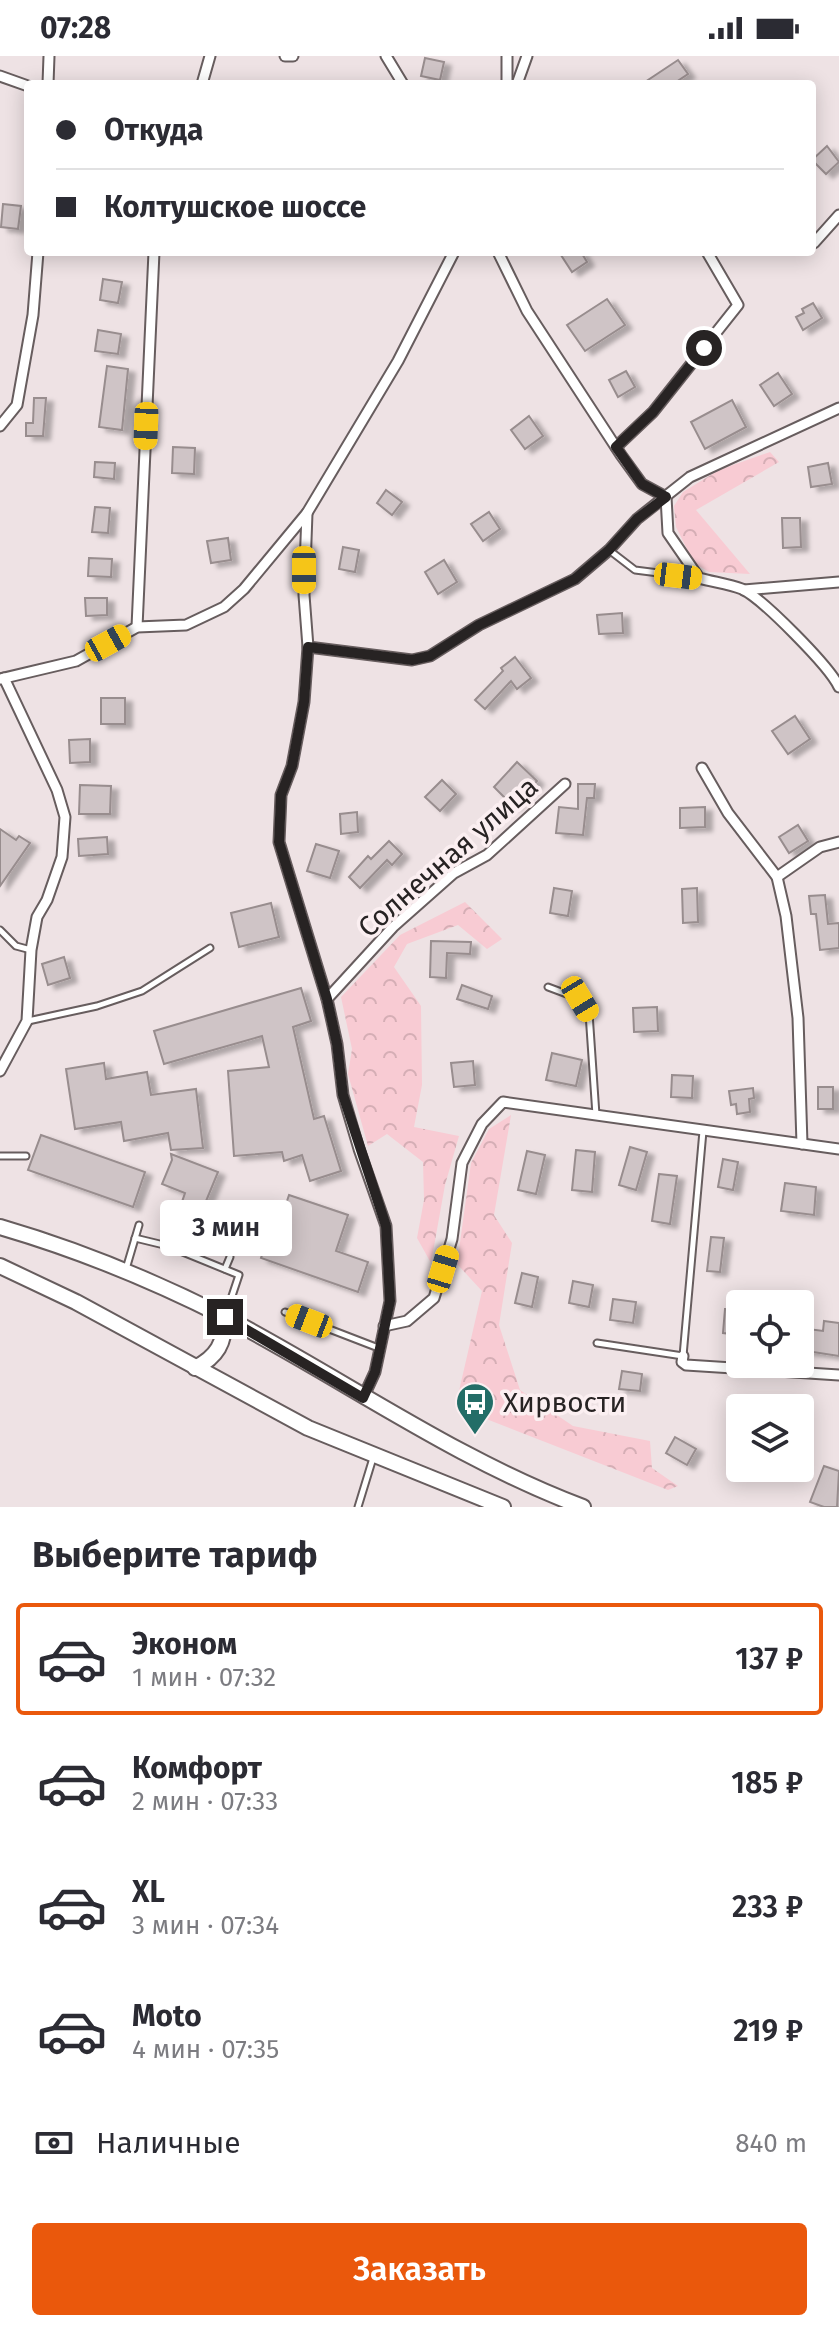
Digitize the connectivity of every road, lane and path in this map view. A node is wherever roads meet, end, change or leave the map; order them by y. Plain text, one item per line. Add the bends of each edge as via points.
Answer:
1 (49, 56) edge
2 (210, 56) edge
3 (285, 56) edge
4 (293, 56) edge
5 (386, 56) edge
6 (507, 56) edge
7 (527, 56) edge
8 (0, 76) edge
9 (48, 80) edge
10 (203, 80) edge
11 (401, 80) edge
12 (507, 80) edge
13 (518, 80) edge
14 (24, 85) edge
15 (839, 215) edge
16 (816, 241) edge
17 (38, 256) edge
18 (154, 256) edge
19 (452, 256) edge
20 (500, 256) edge
21 (709, 256) edge
22 (839, 408) edge
23 (0, 426) edge
24 (616, 447) junction
25 (666, 497) junction
26 (307, 513) junction
27 (609, 550) junction
28 (699, 578) junction
29 (839, 582) edge
30 (744, 590) junction
31 (137, 627) junction
32 (308, 647) junction
33 (2, 679) edge
34 (839, 687) edge
35 (702, 768) dead end
36 (565, 784) dead end
37 (839, 842) edge
38 (777, 877) junction
39 (0, 930) edge
40 (210, 948) dead end
41 (31, 950) junction
42 (548, 987) dead end
43 (327, 999) junction
44 (27, 1021) junction
45 (0, 1071) edge
46 (596, 1116) junction
47 (703, 1131) junction
48 (802, 1144) junction
49 (839, 1149) edge
50 (0, 1156) edge
51 (26, 1156) dead end
52 (139, 1225) dead end
53 (0, 1227) edge
54 (135, 1238) junction
55 (230, 1257) dead end
56 (0, 1266) edge
57 (225, 1269) junction
58 (125, 1270) junction
59 (285, 1312) dead end
60 (225, 1317) junction
61 (384, 1326) junction
62 (597, 1343) dead end
63 (381, 1349) junction
64 (683, 1356) junction
65 (195, 1368) junction
66 (839, 1375) edge
67 (363, 1398) junction
68 (374, 1457) junction
69 (358, 1507) edge
70 (503, 1507) edge
71 (583, 1507) edge

1 - 9 street
2 - 10 street
3 - 4 street
5 - 11 street
6 - 12 street
7 - 13 street
8 - 14 street
15 - 16 street
17 - 23 street via 17,405
18 - 31 street
19 - 26 street via 398,361
20 - 24 street via 527,311
21 - 24 street via 738,305 653,412
22 - 25 street via 690,477
24 - 25 street via 642,484
25 - 27 street
25 - 28 street via 668,533
26 - 31 street via 224,607 186,625
26 - 32 street
27 - 28 lane via 635,570
27 - 32 street via 575,579 479,625 430,656 412,660
28 - 30 street
29 - 30 street
30 - 34 street via 800,638
31 - 33 street via 76,661
32 - 43 street via 304,702 281,795 279,842
33 - 41 street via 65,817 62,857 37,917
35 - 38 street via 728,813
36 - 43 street, Солнечная улица via 487,855 454,873 393,927
37 - 38 street via 820,847
38 - 48 street via 798,1018
39 - 41 lane via 16,946
40 - 44 lane via 142,991
41 - 44 street
42 - 46 lane via 580,999 589,1013
43 - 61 street via 343,1095 386,1226 390,1301
44 - 45 street
46 - 47 street
46 - 61 street via 503,1102 482,1124 462,1163 452,1239 434,1298 407,1321
47 - 48 street
47 - 64 lane
48 - 49 street
50 - 51 lane
52 - 54 lane
53 - 58 main road
54 - 57 lane
54 - 58 lane
55 - 57 lane
56 - 65 main road
57 - 60 lane via 239,1275
58 - 60 main road
59 - 63 lane
60 - 65 main road via 220,1349
60 - 67 main road
61 - 63 street
62 - 64 lane
63 - 67 street
64 - 66 street via 686,1365
65 - 68 main road
67 - 71 main road via 511,1477
68 - 69 lane
68 - 70 main road

